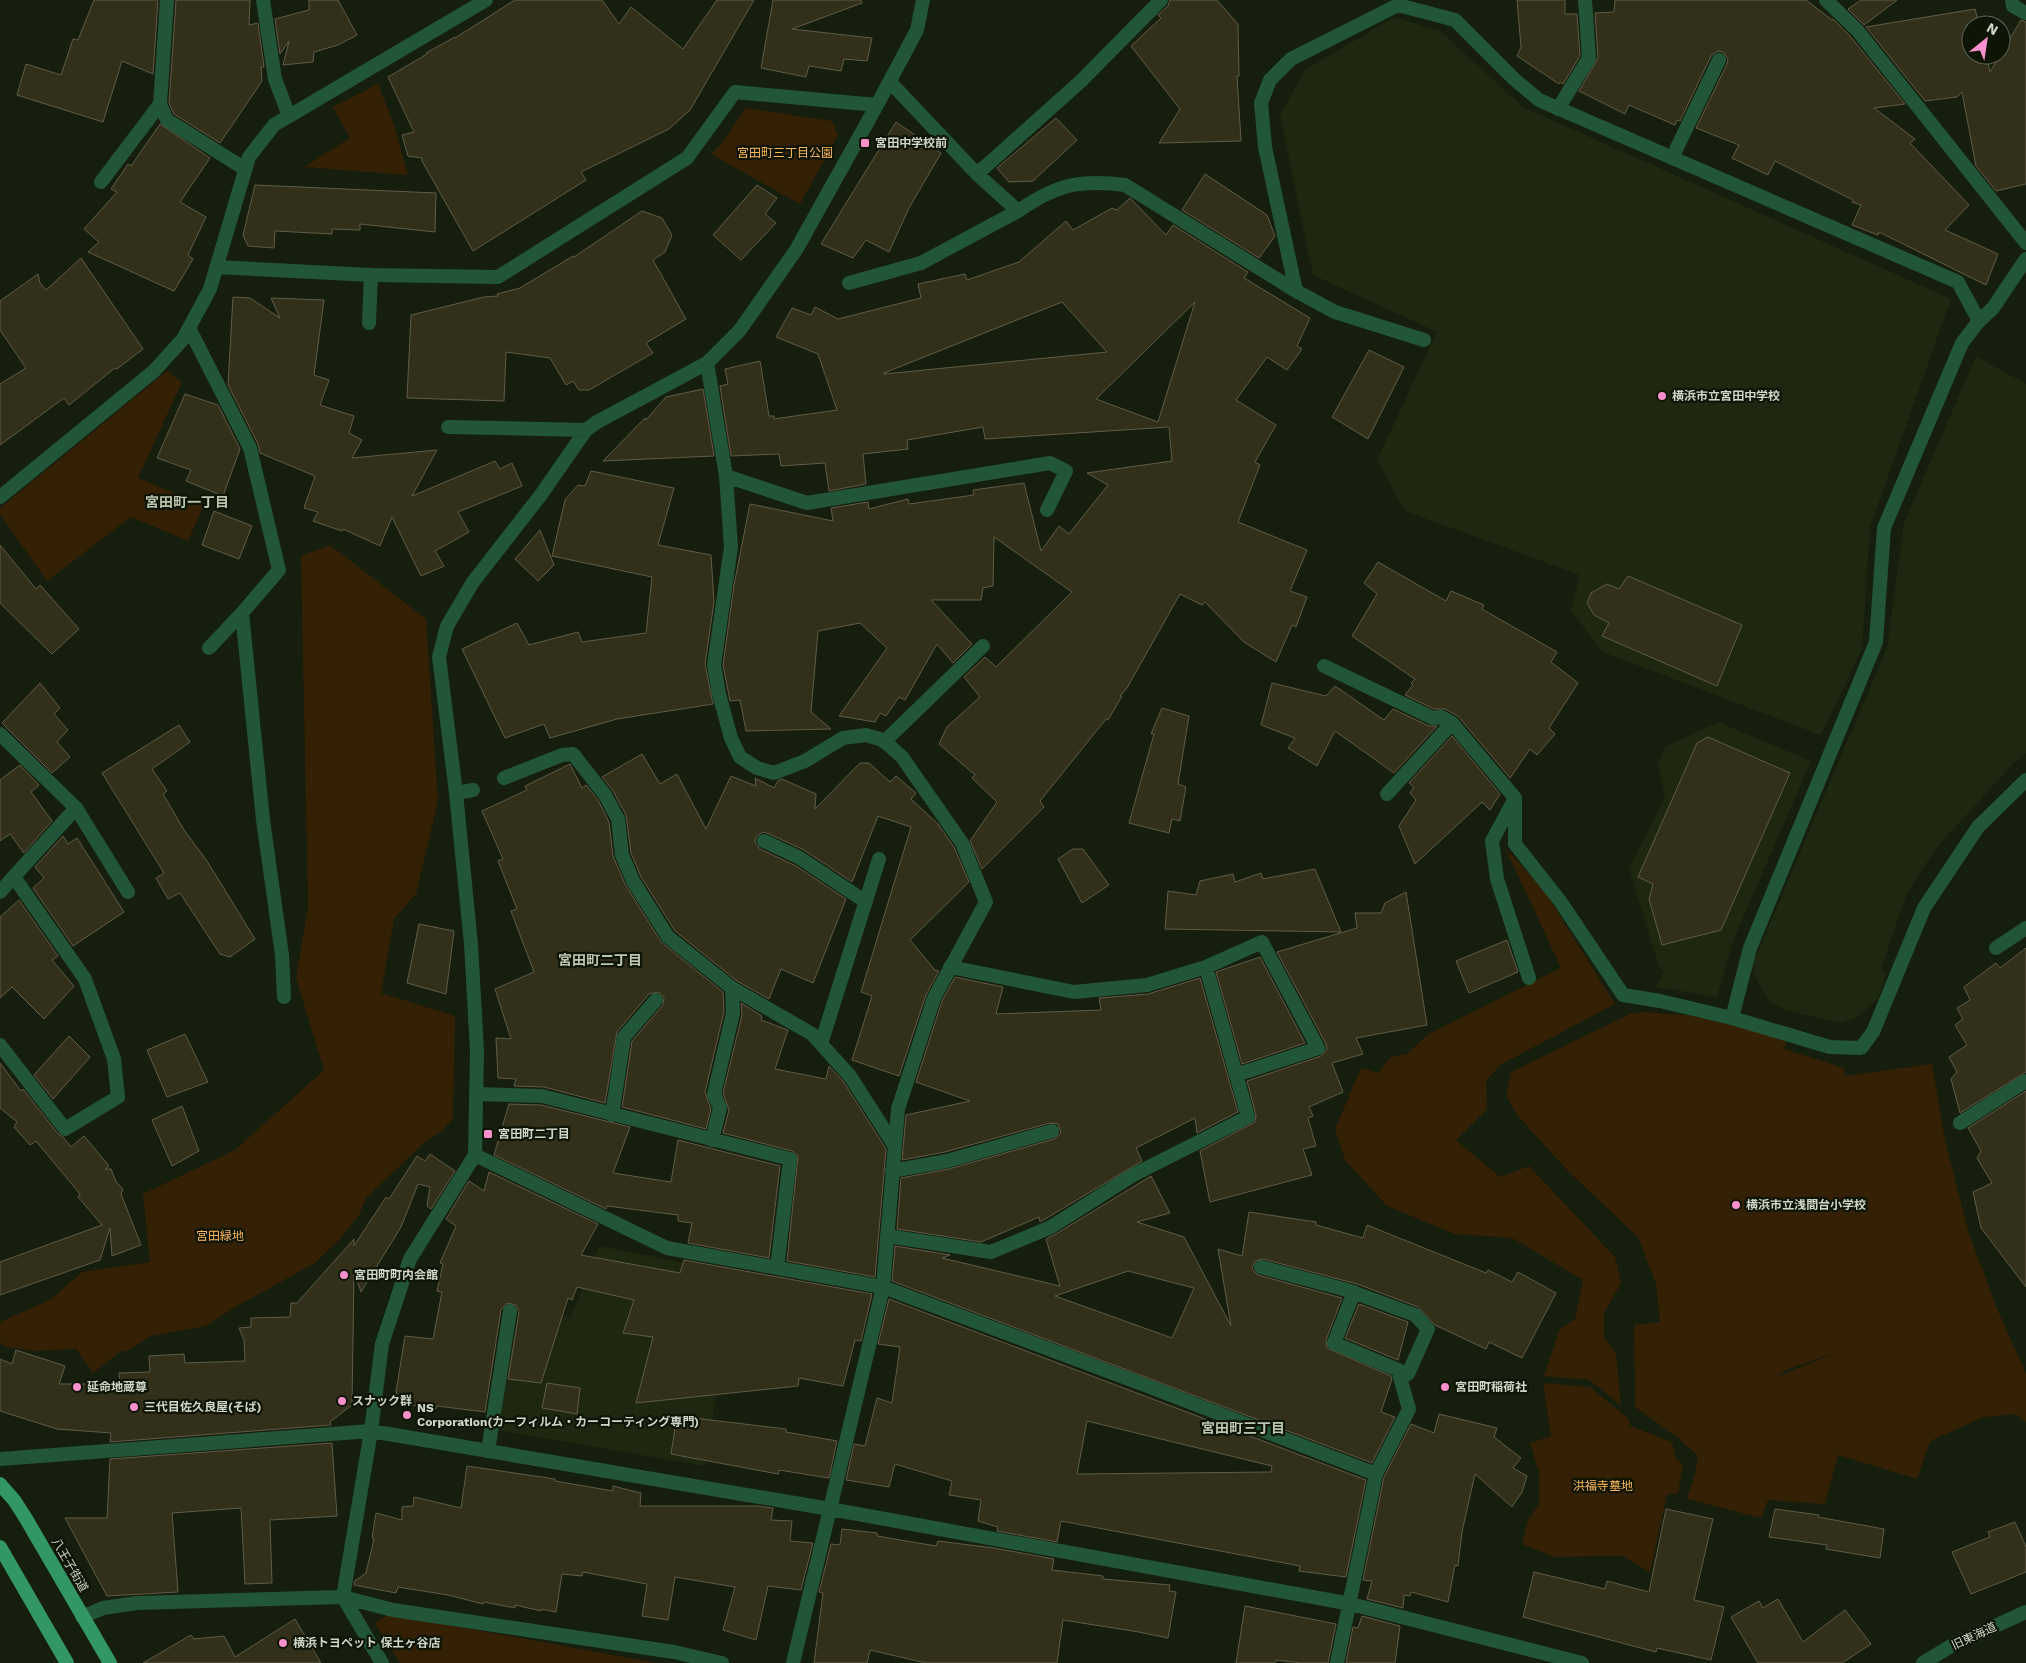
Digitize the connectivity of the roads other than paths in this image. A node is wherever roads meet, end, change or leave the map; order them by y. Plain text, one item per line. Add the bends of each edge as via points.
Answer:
1 (167, 0) edge
2 (263, 0) edge
3 (486, 0) edge
4 (923, 0) edge
5 (1161, 0) edge
6 (1585, 0) edge
7 (1826, 0) edge
8 (2012, 0) edge
9 (2026, 13) edge
10 (1719, 60) dead end
11 (890, 82) junction
12 (160, 104) junction
13 (877, 105) junction
14 (1558, 109) junction
15 (289, 116) junction
16 (1672, 158) junction
17 (245, 169) junction
18 (977, 174) junction
19 (101, 182) dead end
20 (1018, 211) junction
21 (2026, 243) edge
22 (2026, 259) edge
23 (216, 267) junction
24 (371, 276) junction
25 (849, 283) dead end
26 (1296, 290) junction
27 (1979, 321) junction
28 (369, 323) dead end
29 (189, 328) junction
30 (1424, 340) dead end
31 (707, 363) junction
32 (448, 427) dead end
33 (586, 430) junction
34 (726, 476) junction
35 (0, 497) edge
36 (1047, 510) dead end
37 (242, 613) junction
38 (983, 646) dead end
39 (209, 648) dead end
40 (1324, 666) dead end
41 (1452, 723) junction
42 (0, 734) edge
43 (884, 742) junction
44 (504, 778) dead end
45 (2026, 780) edge
46 (473, 790) dead end
47 (456, 793) junction
48 (1387, 794) dead end
49 (1515, 798) junction
50 (76, 808) junction
51 (764, 840) dead end
52 (879, 860) dead end
53 (14, 877) junction
54 (0, 892) edge
55 (128, 892) dead end
56 (866, 902) junction
57 (2026, 928) edge
58 (1996, 948) dead end
59 (950, 966) junction
60 (1206, 967) junction
61 (1529, 978) dead end
62 (732, 988) junction
63 (284, 997) dead end
64 (656, 1000) dead end
65 (1732, 1018) junction
66 (821, 1044) junction
67 (0, 1045) edge
68 (1236, 1075) junction
69 (2026, 1081) edge
70 (476, 1094) junction
71 (612, 1115) junction
72 (1960, 1123) dead end
73 (1052, 1131) dead end
74 (712, 1140) junction
75 (894, 1144) junction
76 (475, 1155) junction
77 (892, 1171) junction
78 (887, 1236) junction
79 (1261, 1267) dead end
80 (777, 1268) junction
81 (883, 1287) junction
82 (1354, 1292) junction
83 (510, 1311) dead end
84 (1398, 1370) junction
85 (371, 1431) junction
86 (488, 1451) junction
87 (0, 1458) edge
88 (1376, 1474) junction
89 (0, 1484) edge
90 (830, 1509) junction
91 (0, 1548) edge
92 (343, 1597) junction
93 (1351, 1604) junction
94 (2026, 1612) edge
95 (82, 1616) junction
96 (67, 1663) edge
97 (110, 1663) edge
98 (382, 1663) edge
99 (722, 1663) edge
100 (792, 1663) edge
101 (1337, 1663) edge
102 (1582, 1663) edge
103 (1923, 1663) edge

1 - 12 street
2 - 15 street via 275,79
3 - 15 street
4 - 11 street via 917,30
5 - 18 street via 1081,81
6 - 14 street via 1589,58
7 - 21 street via 1857,30
8 - 9 street via 2013,6
10 - 16 street
11 - 13 street
11 - 18 street
12 - 17 street via 167,120
12 - 19 street
13 - 24 street via 735,92 688,158 498,277
13 - 31 street via 796,250 740,330
14 - 16 street
14 - 26 street via 1539,100 1514,79 1455,20 1398,5 1292,59 1270,80 1261,103 1265,147
15 - 17 street via 274,125 249,158
16 - 27 street via 1958,282
17 - 23 street
18 - 20 street
20 - 25 street via 921,263
20 - 26 street via 1040,196 1067,186 1099,182 1125,185
22 - 27 street via 1993,308
23 - 24 street
23 - 29 street via 210,289
24 - 28 street
26 - 30 street via 1335,312
27 - 65 street via 1962,343 1884,528 1876,642 1750,948
29 - 35 street via 183,340 154,371
29 - 37 street via 250,448 279,570
31 - 33 street
31 - 34 street
32 - 33 street
33 - 47 street via 473,582 446,626 439,657
34 - 36 street via 808,503 1050,463 1066,471
34 - 43 street via 731,546 714,665 718,694 740,757 757,768 774,773 843,738 866,735
37 - 39 street
37 - 63 street via 263,820 282,955
38 - 43 street
40 - 41 street via 1433,718 1441,717
41 - 48 street
41 - 49 street
42 - 50 street
43 - 59 street via 902,756 962,843 986,902
44 - 62 street via 562,755 573,754 605,795 618,819 622,855 633,882 668,938
45 - 65 street via 1978,827 1924,908 1873,1032 1862,1048 1830,1047
46 - 47 street
47 - 70 street via 471,944
49 - 61 street via 1492,841 1497,879
49 - 65 street via 1515,844 1560,901 1622,995 1660,1000
50 - 53 street
50 - 55 street
51 - 56 street via 800,858
52 - 56 street
53 - 54 street
53 - 67 street via 85,978 114,1059 118,1098 65,1129
56 - 66 street
57 - 58 street
59 - 60 street via 1074,992 1147,985
59 - 75 street via 934,998 898,1109
60 - 68 street
60 - 68 street via 1262,942 1318,1048
62 - 66 street via 812,1034
62 - 74 street via 733,1013 714,1094 720,1108
64 - 71 street via 624,1037
66 - 75 street via 850,1076
68 - 78 street via 1248,1117 1133,1175 1051,1227 991,1252
69 - 72 street
70 - 71 street via 542,1096
70 - 76 street
71 - 74 street
73 - 77 street via 947,1161
74 - 80 street via 790,1159
75 - 77 street
76 - 80 street via 666,1248
76 - 85 street via 410,1258 382,1344
77 - 78 street
78 - 81 street
79 - 82 street
80 - 81 street
81 - 88 street
81 - 90 street
82 - 84 street via 1334,1343
82 - 84 street via 1415,1315 1428,1329 1408,1374
83 - 86 street
84 - 88 street via 1409,1409
85 - 86 street
85 - 87 street
85 - 92 street
86 - 90 street
88 - 93 street
89 - 95 highway, 八王子街道 via 25,1517
90 - 93 street
90 - 100 street
91 - 96 highway
92 - 95 street via 137,1603 104,1608
92 - 98 street
92 - 99 street via 394,1610 674,1652
93 - 101 street
93 - 102 street
94 - 103 street, 旧東海道 via 1951,1646
95 - 97 highway, 八王子街道

